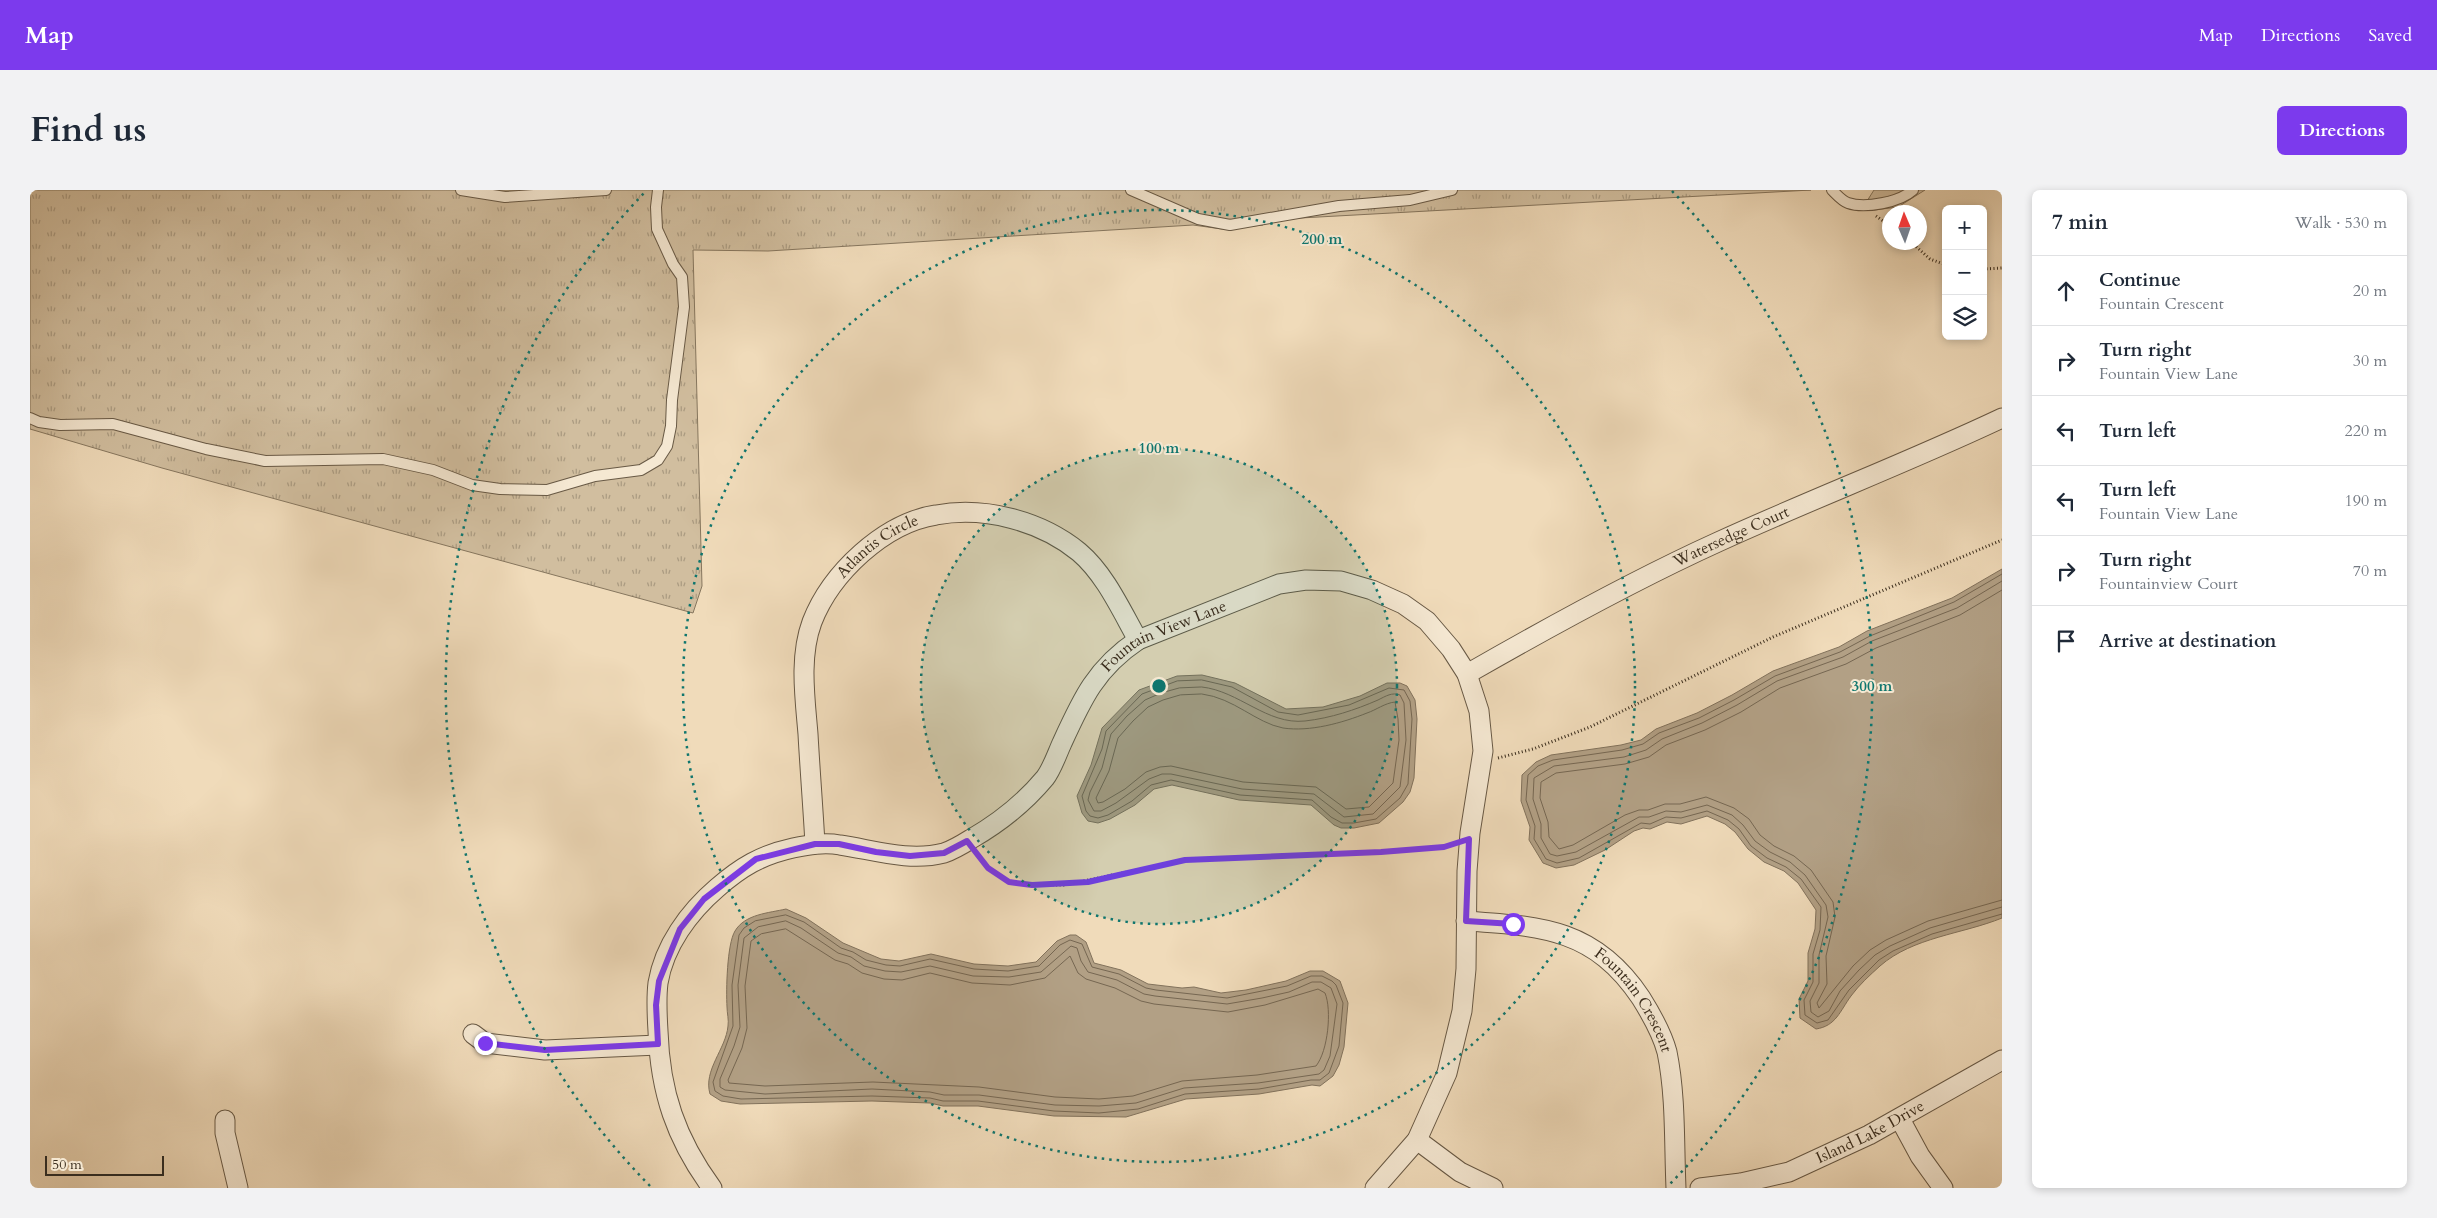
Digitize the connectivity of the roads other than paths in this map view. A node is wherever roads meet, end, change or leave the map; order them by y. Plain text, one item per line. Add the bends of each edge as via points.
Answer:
1 (461, 190) edge
2 (606, 190) edge
3 (658, 190) edge
4 (1132, 190) edge
5 (1452, 190) edge
6 (1832, 190) edge
7 (1913, 190) edge
8 (30, 418) edge
9 (2002, 418) edge
10 (1138, 640) junction
11 (1467, 674) junction
12 (815, 844) junction
13 (1466, 921) junction
14 (473, 1034) dead end
15 (658, 1044) junction
16 (2002, 1060) edge
17 (1900, 1118) junction
18 (225, 1120) dead end
19 (1417, 1140) junction
20 (238, 1188) edge
21 (712, 1188) edge
22 (1374, 1188) edge
23 (1493, 1188) edge
24 (1676, 1188) edge
25 (1700, 1188) edge
26 (1943, 1188) edge

1 - 2 lane via 505,197
3 - 8 lane via 657,229 672,264 682,277 684,307 667,446 658,460 641,470 595,476 547,490 500,489 472,485 433,470 383,459 264,461 113,424 60,425
4 - 5 lane via 1198,219 1230,225 1339,206 1410,200
6 - 7 lane via 1847,202 1877,205 1908,195
9 - 11 street, Watersedge Court via 1710,546 1553,625
10 - 11 street, Fountain View Lane via 1279,584 1306,580 1341,581 1403,604 1426,621 1451,649
10 - 12 street, Fountain View Lane via 1102,668 1084,695 1046,777 1013,810 967,841 944,853 910,856 839,844
10 - 12 street, Atlantis Circle via 1100,576 1079,552 1052,535 1007,516 974,513 936,515 903,526 876,542 845,568 827,592 812,623 805,660 804,690
11 - 13 street, Fountain View Lane via 1479,711 1482,757 1469,839
12 - 15 street, Fountain View Lane via 756,859 704,899 680,929 659,981 656,1005
13 - 19 street, Fountain View Lane via 1466,969 1454,1047 1444,1081
13 - 24 street, Fountain Crescent via 1551,930 1584,943 1609,960 1629,980 1655,1022 1666,1051
14 - 15 street via 485,1043 545,1050
15 - 21 street, Fountain View Lane via 660,1068 676,1129 693,1162
16 - 17 street, Island Lake Drive
17 - 25 street, Island Lake Drive via 1789,1172
17 - 26 street via 1920,1156
18 - 20 street
19 - 22 street, Fountain View Lane
19 - 23 street via 1460,1172

